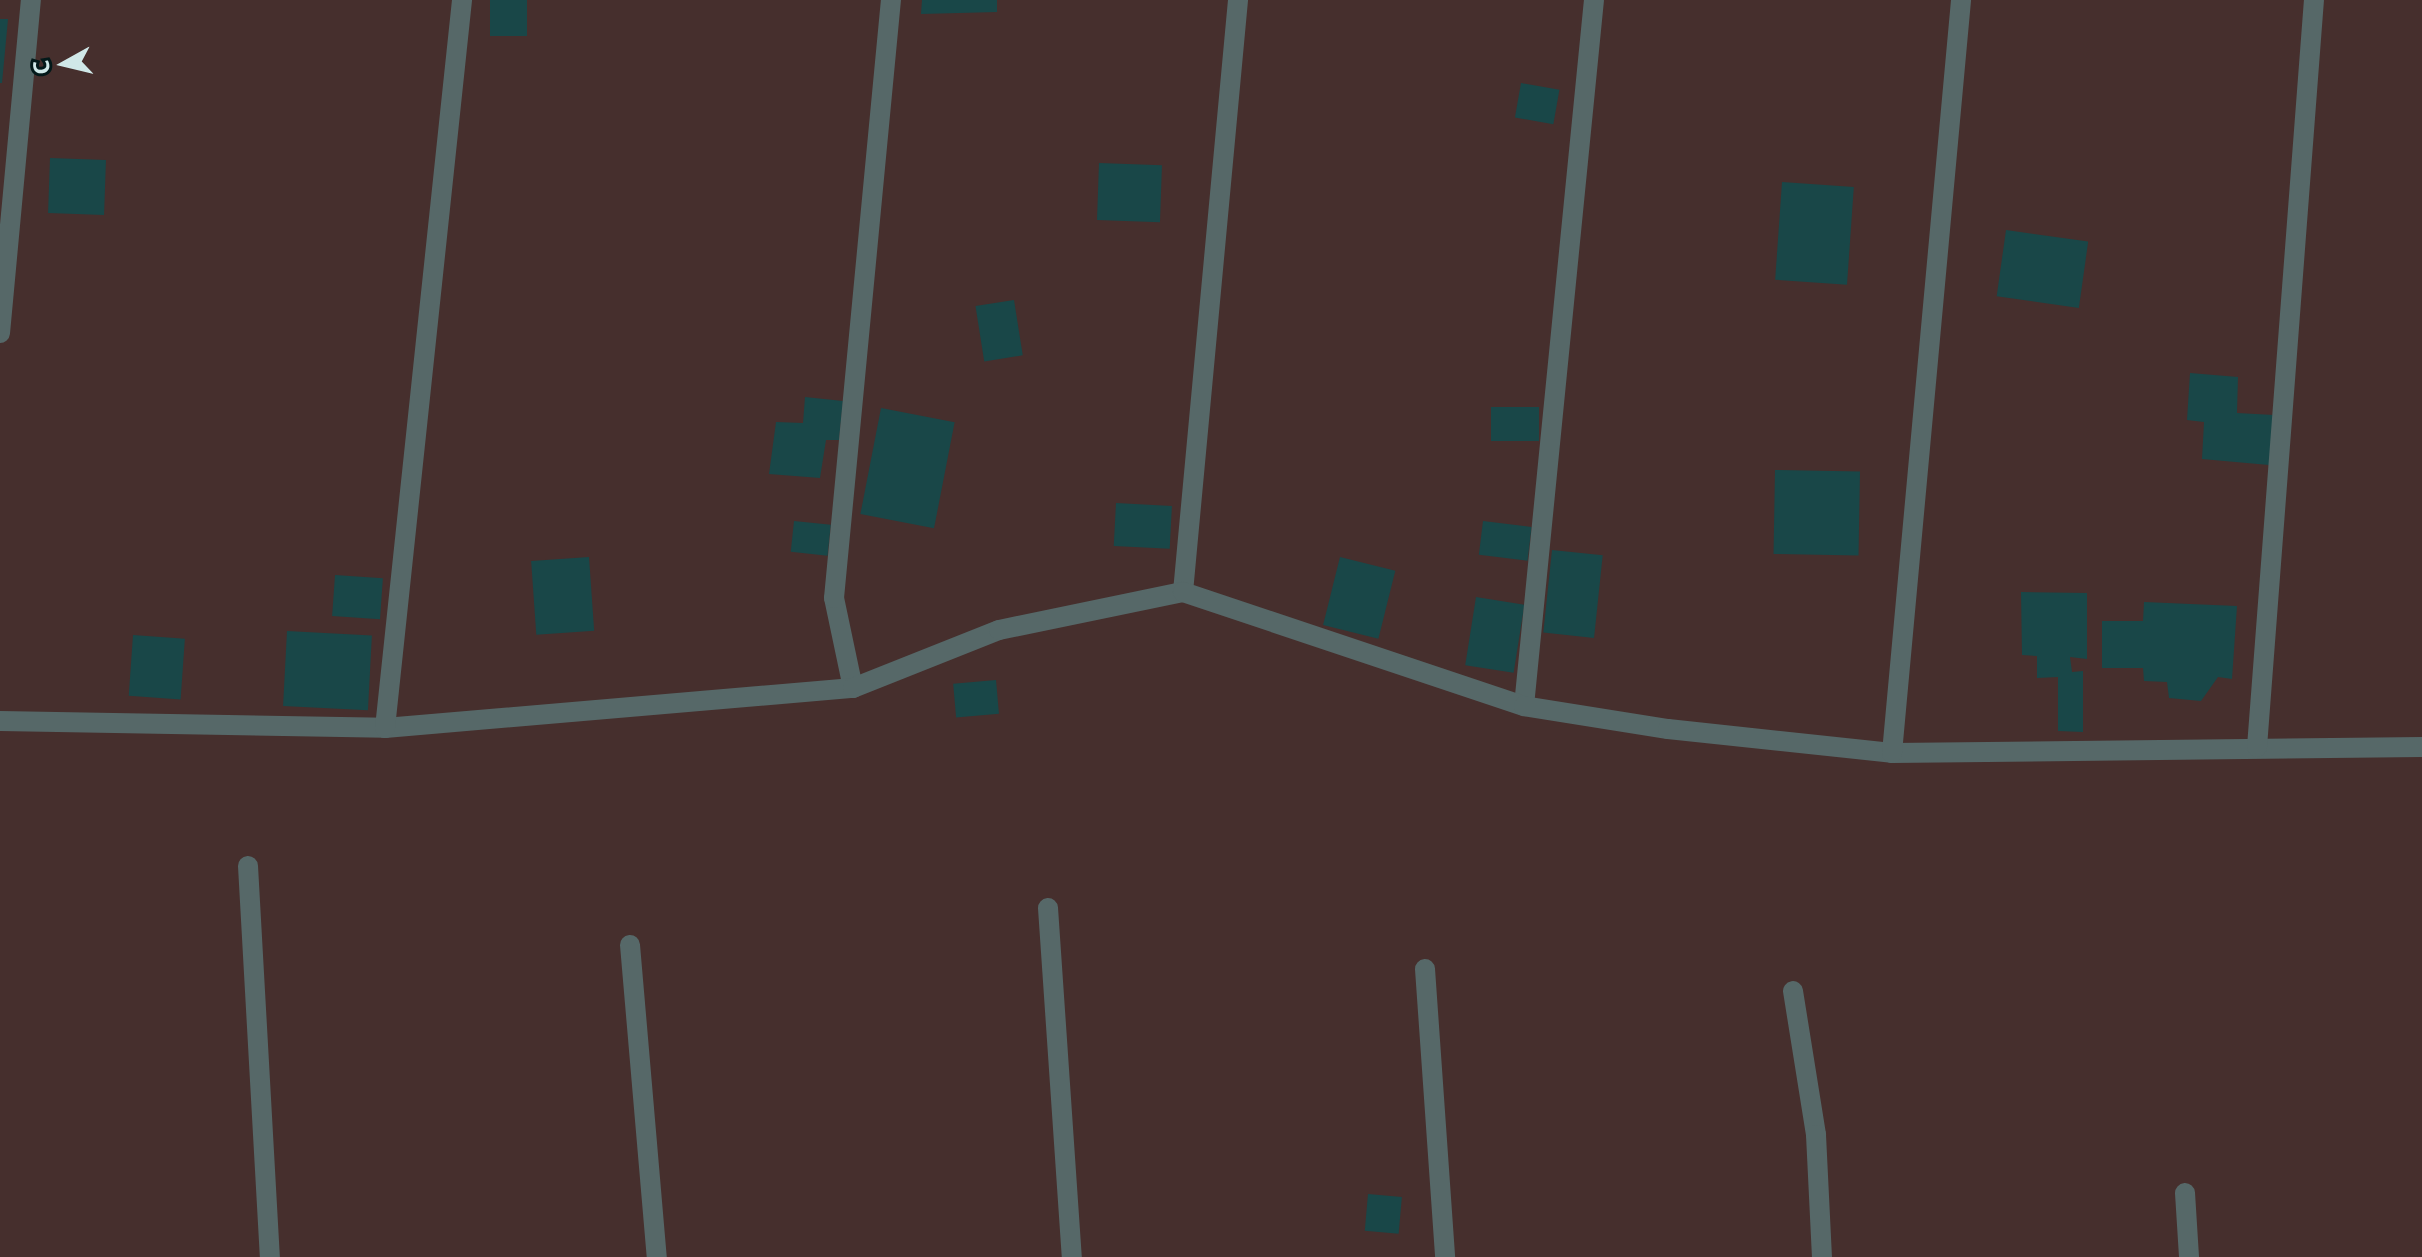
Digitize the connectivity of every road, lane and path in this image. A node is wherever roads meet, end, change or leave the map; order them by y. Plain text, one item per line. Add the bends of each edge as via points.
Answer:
1 (31, 0) edge
2 (462, 0) edge
3 (891, 0) edge
4 (1238, 0) edge
5 (1594, 0) edge
6 (1961, 0) edge
7 (2314, 0) edge
8 (0, 333) edge
9 (1183, 592) junction
10 (853, 688) junction
11 (1524, 706) junction
12 (0, 721) edge
13 (385, 728) junction
14 (2257, 747) junction
15 (2422, 747) edge
16 (1892, 753) junction
17 (248, 866) dead end
18 (1048, 908) dead end
19 (630, 945) dead end
20 (1425, 969) dead end
21 (1793, 991) dead end
22 (2185, 1193) dead end
23 (270, 1257) edge
24 (657, 1257) edge
25 (1072, 1257) edge
26 (1445, 1257) edge
27 (1822, 1257) edge
28 (2189, 1257) edge

1 - 8 lane
2 - 13 lane
3 - 10 lane via 834,598
4 - 9 lane
5 - 11 lane
6 - 16 lane
7 - 14 lane
9 - 10 lane via 999,630
9 - 11 lane
10 - 13 lane
11 - 16 lane via 1668,729
12 - 13 lane
14 - 15 lane
14 - 16 lane
17 - 23 lane
18 - 25 lane
19 - 24 lane
20 - 26 lane
21 - 27 lane via 1816,1135
22 - 28 lane

